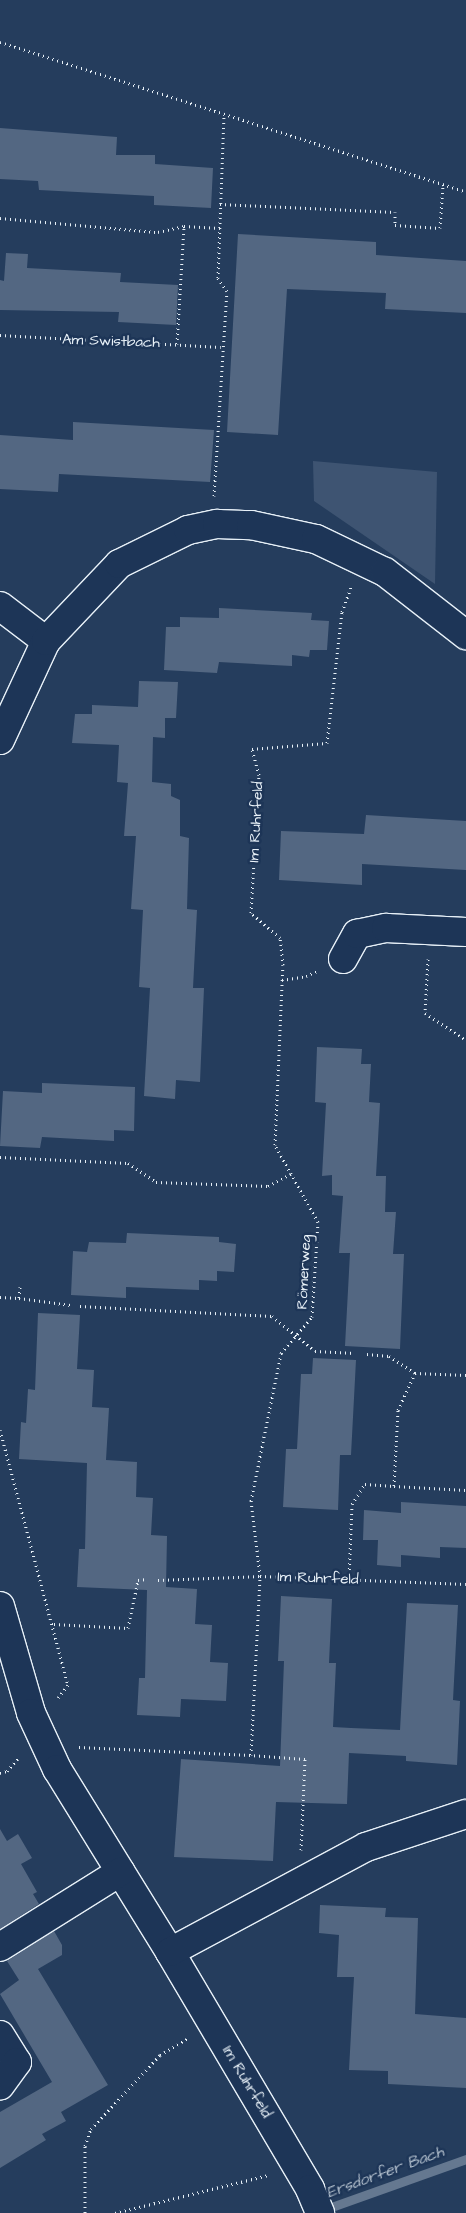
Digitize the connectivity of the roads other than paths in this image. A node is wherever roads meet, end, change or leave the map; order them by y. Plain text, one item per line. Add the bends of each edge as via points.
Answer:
1 (0, 606) edge
2 (466, 635) edge
3 (46, 641) junction
4 (0, 740) edge
5 (466, 932) edge
6 (343, 959) road end
7 (0, 1606) edge
8 (466, 1814) edge
9 (120, 1872) junction
10 (0, 1947) edge
11 (170, 1952) junction
12 (0, 2035) edge
13 (0, 2085) edge
14 (309, 2190) edge

1 - 3 street
2 - 3 street via 386,572 316,539 251,525 217,524 188,530 119,564
3 - 4 street
5 - 6 street via 386,928 356,934
7 - 9 street, Im Ruhrfeld via 31,1713 47,1748
8 - 11 street via 366,1847
9 - 10 street
9 - 11 street, Im Ruhrfeld
11 - 14 street, Im Ruhrfeld
12 - 13 street via 17,2062

